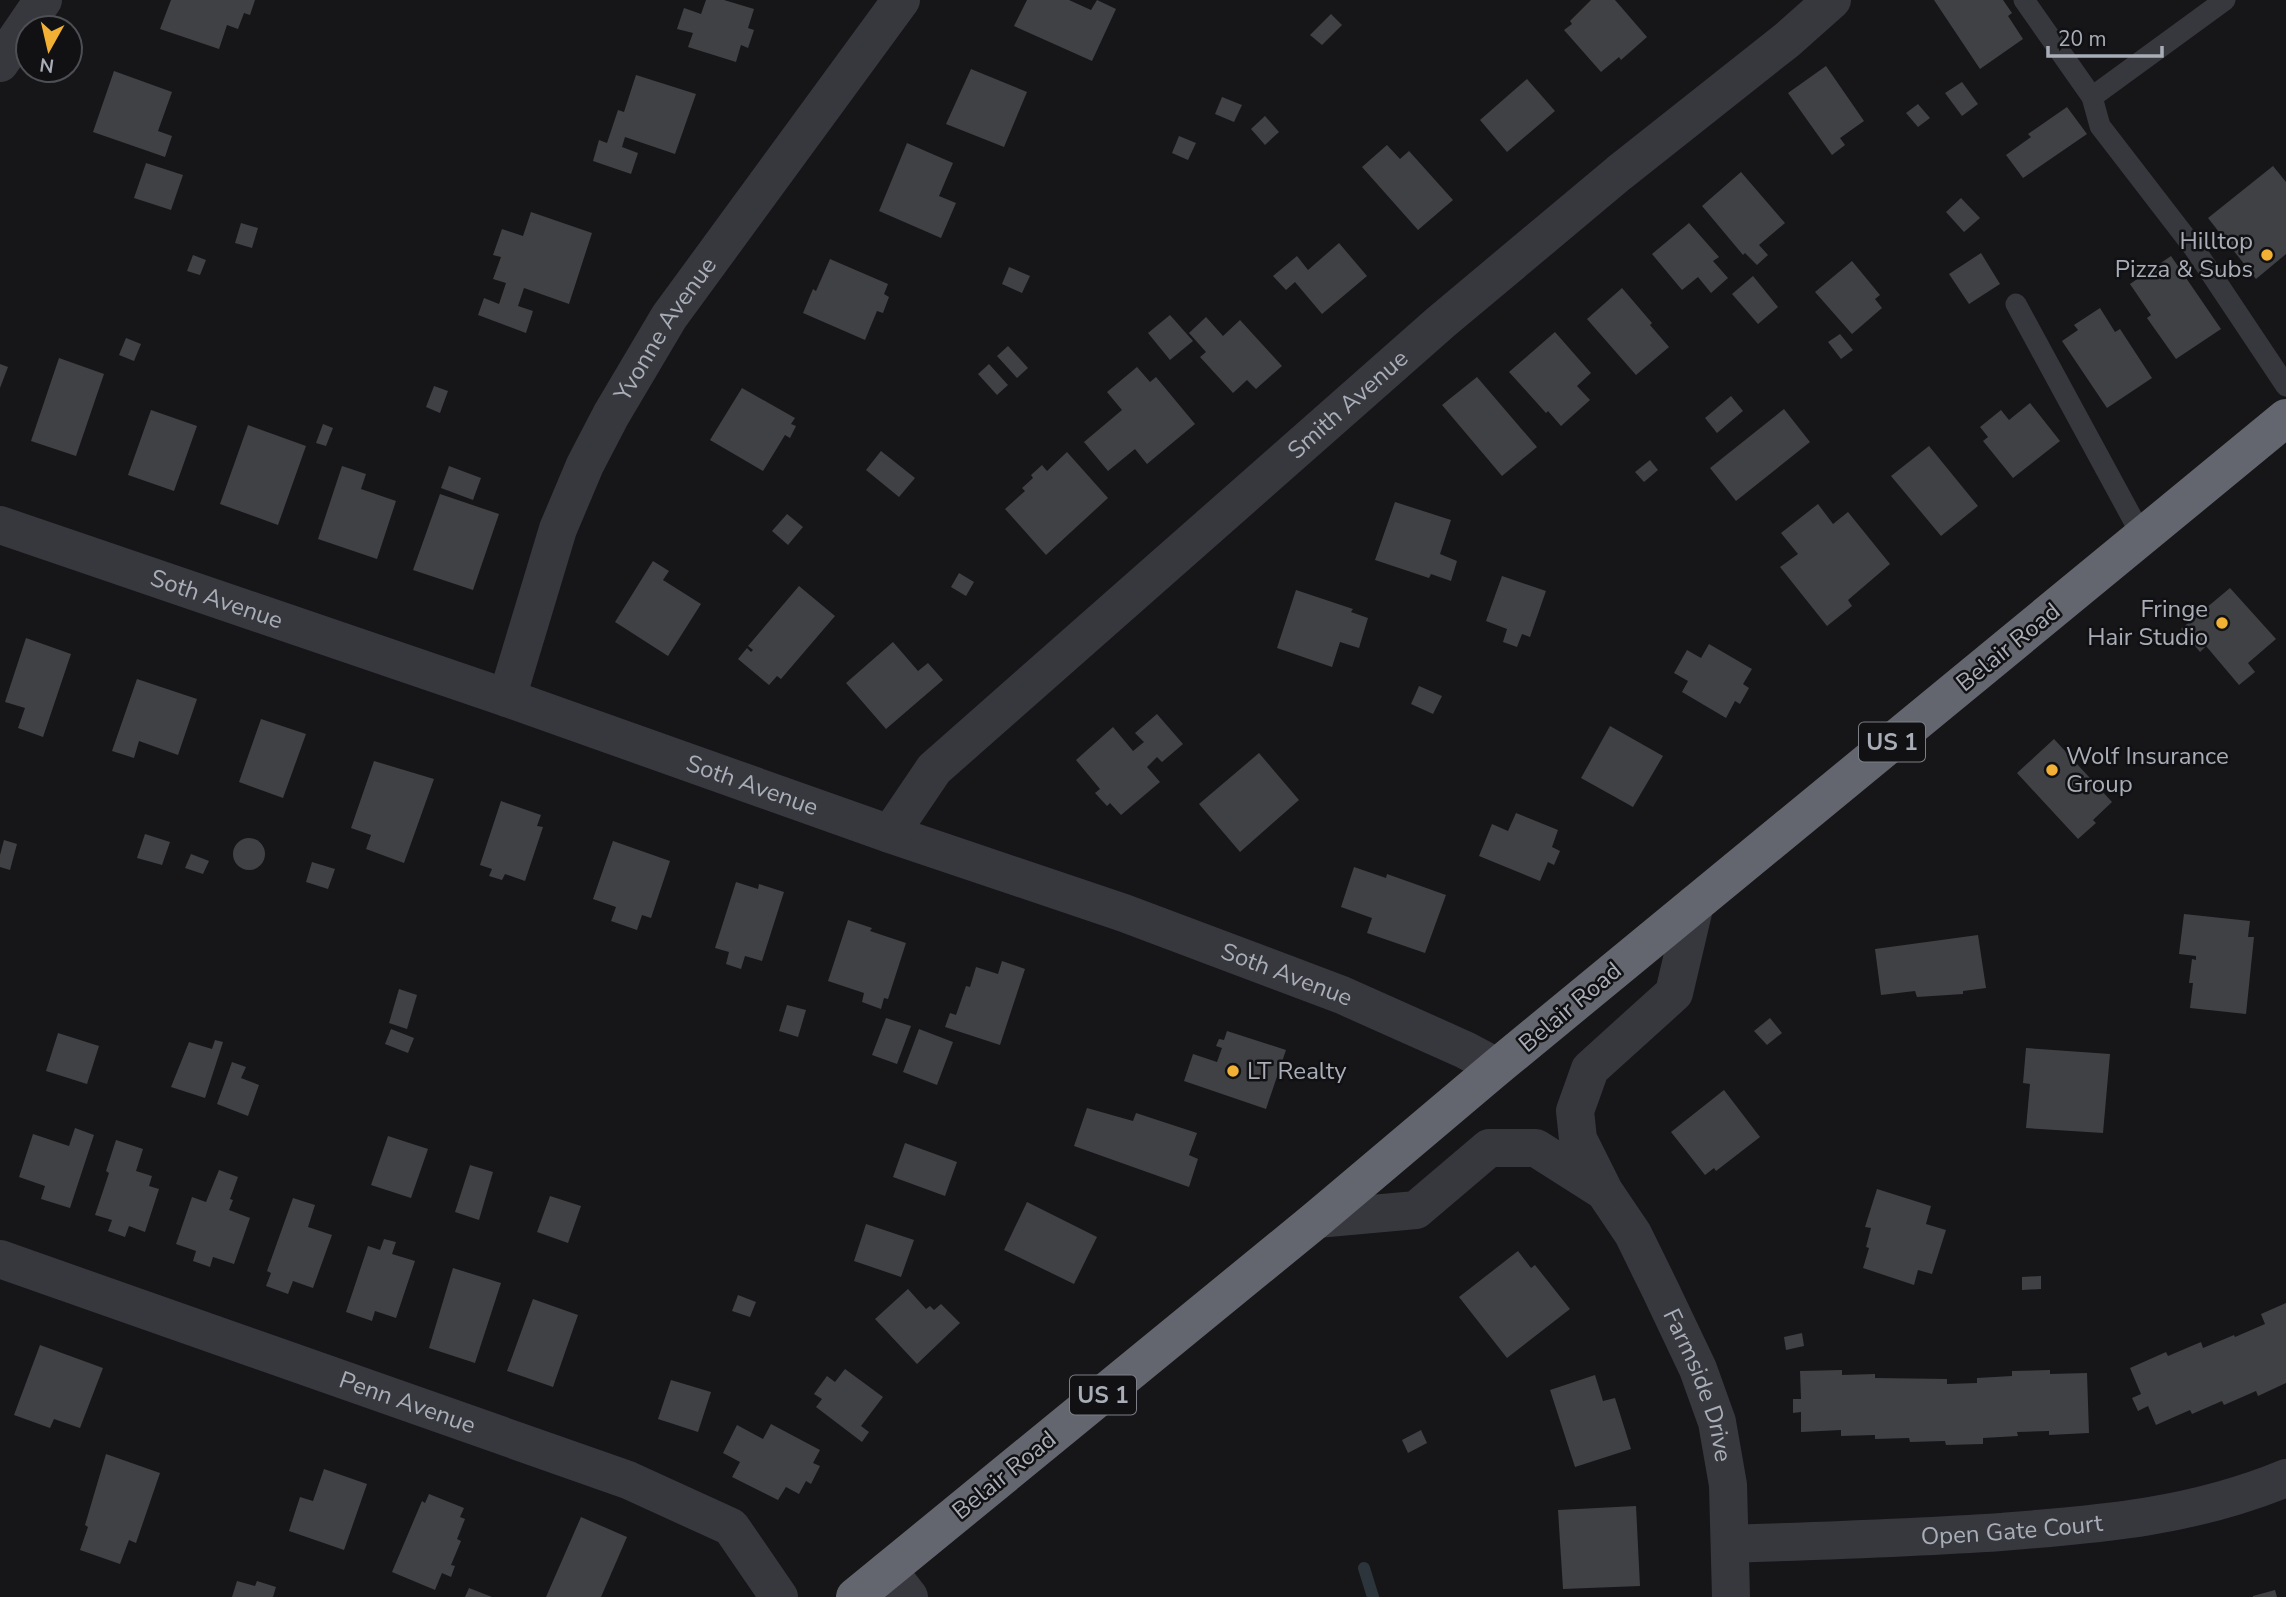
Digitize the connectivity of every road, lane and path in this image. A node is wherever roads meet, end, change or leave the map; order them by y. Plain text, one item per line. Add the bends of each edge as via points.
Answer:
1 (43, 0) edge
2 (901, 0) edge
3 (1832, 0) edge
4 (2024, 0) edge
5 (2225, 0) edge
6 (0, 62) edge
7 (2092, 97) junction
8 (2016, 304) dead end
9 (2286, 386) edge
10 (2286, 418) edge
11 (0, 525) edge
12 (2142, 536) junction
13 (507, 698) junction
14 (890, 834) junction
15 (1695, 904) junction
16 (1497, 1067) junction
17 (1604, 1191) junction
18 (1317, 1219) junction
19 (0, 1259) edge
20 (2286, 1478) edge
21 (1730, 1544) junction
22 (899, 1584) edge
23 (779, 1597) edge
24 (855, 1597) edge
25 (1731, 1597) edge

1 - 6 street
2 - 13 street, Yvonne Avenue via 669,317 618,403 584,465 558,529
3 - 14 street, Smith Avenue via 1441,322 1217,518 934,769
4 - 7 lane
5 - 7 lane
7 - 9 lane via 2100,126 2194,248
8 - 12 lane
10 - 12 highway, Belair Road / US 1
11 - 13 street, Soth Avenue
12 - 15 highway, Belair Road / US 1
13 - 14 street, Soth Avenue
14 - 16 street, Soth Avenue via 1124,913 1342,995
15 - 16 highway, Belair Road / US 1
15 - 17 street, Farmside Drive via 1674,993 1590,1069 1575,1111 1578,1139
16 - 18 highway, Belair Road / US 1
17 - 18 street, Farmside Drive via 1535,1148 1489,1148 1416,1210
17 - 21 street, Farmside Drive via 1633,1234 1698,1369 1717,1422 1728,1485
18 - 22 highway, Belair Road / US 1
19 - 23 street, Penn Avenue via 628,1480 731,1527
20 - 21 street, Open Gate Court via 2252,1492 2126,1521 1916,1538
21 - 25 street, Farmside Drive
22 - 24 highway, Belair Road / US 1

